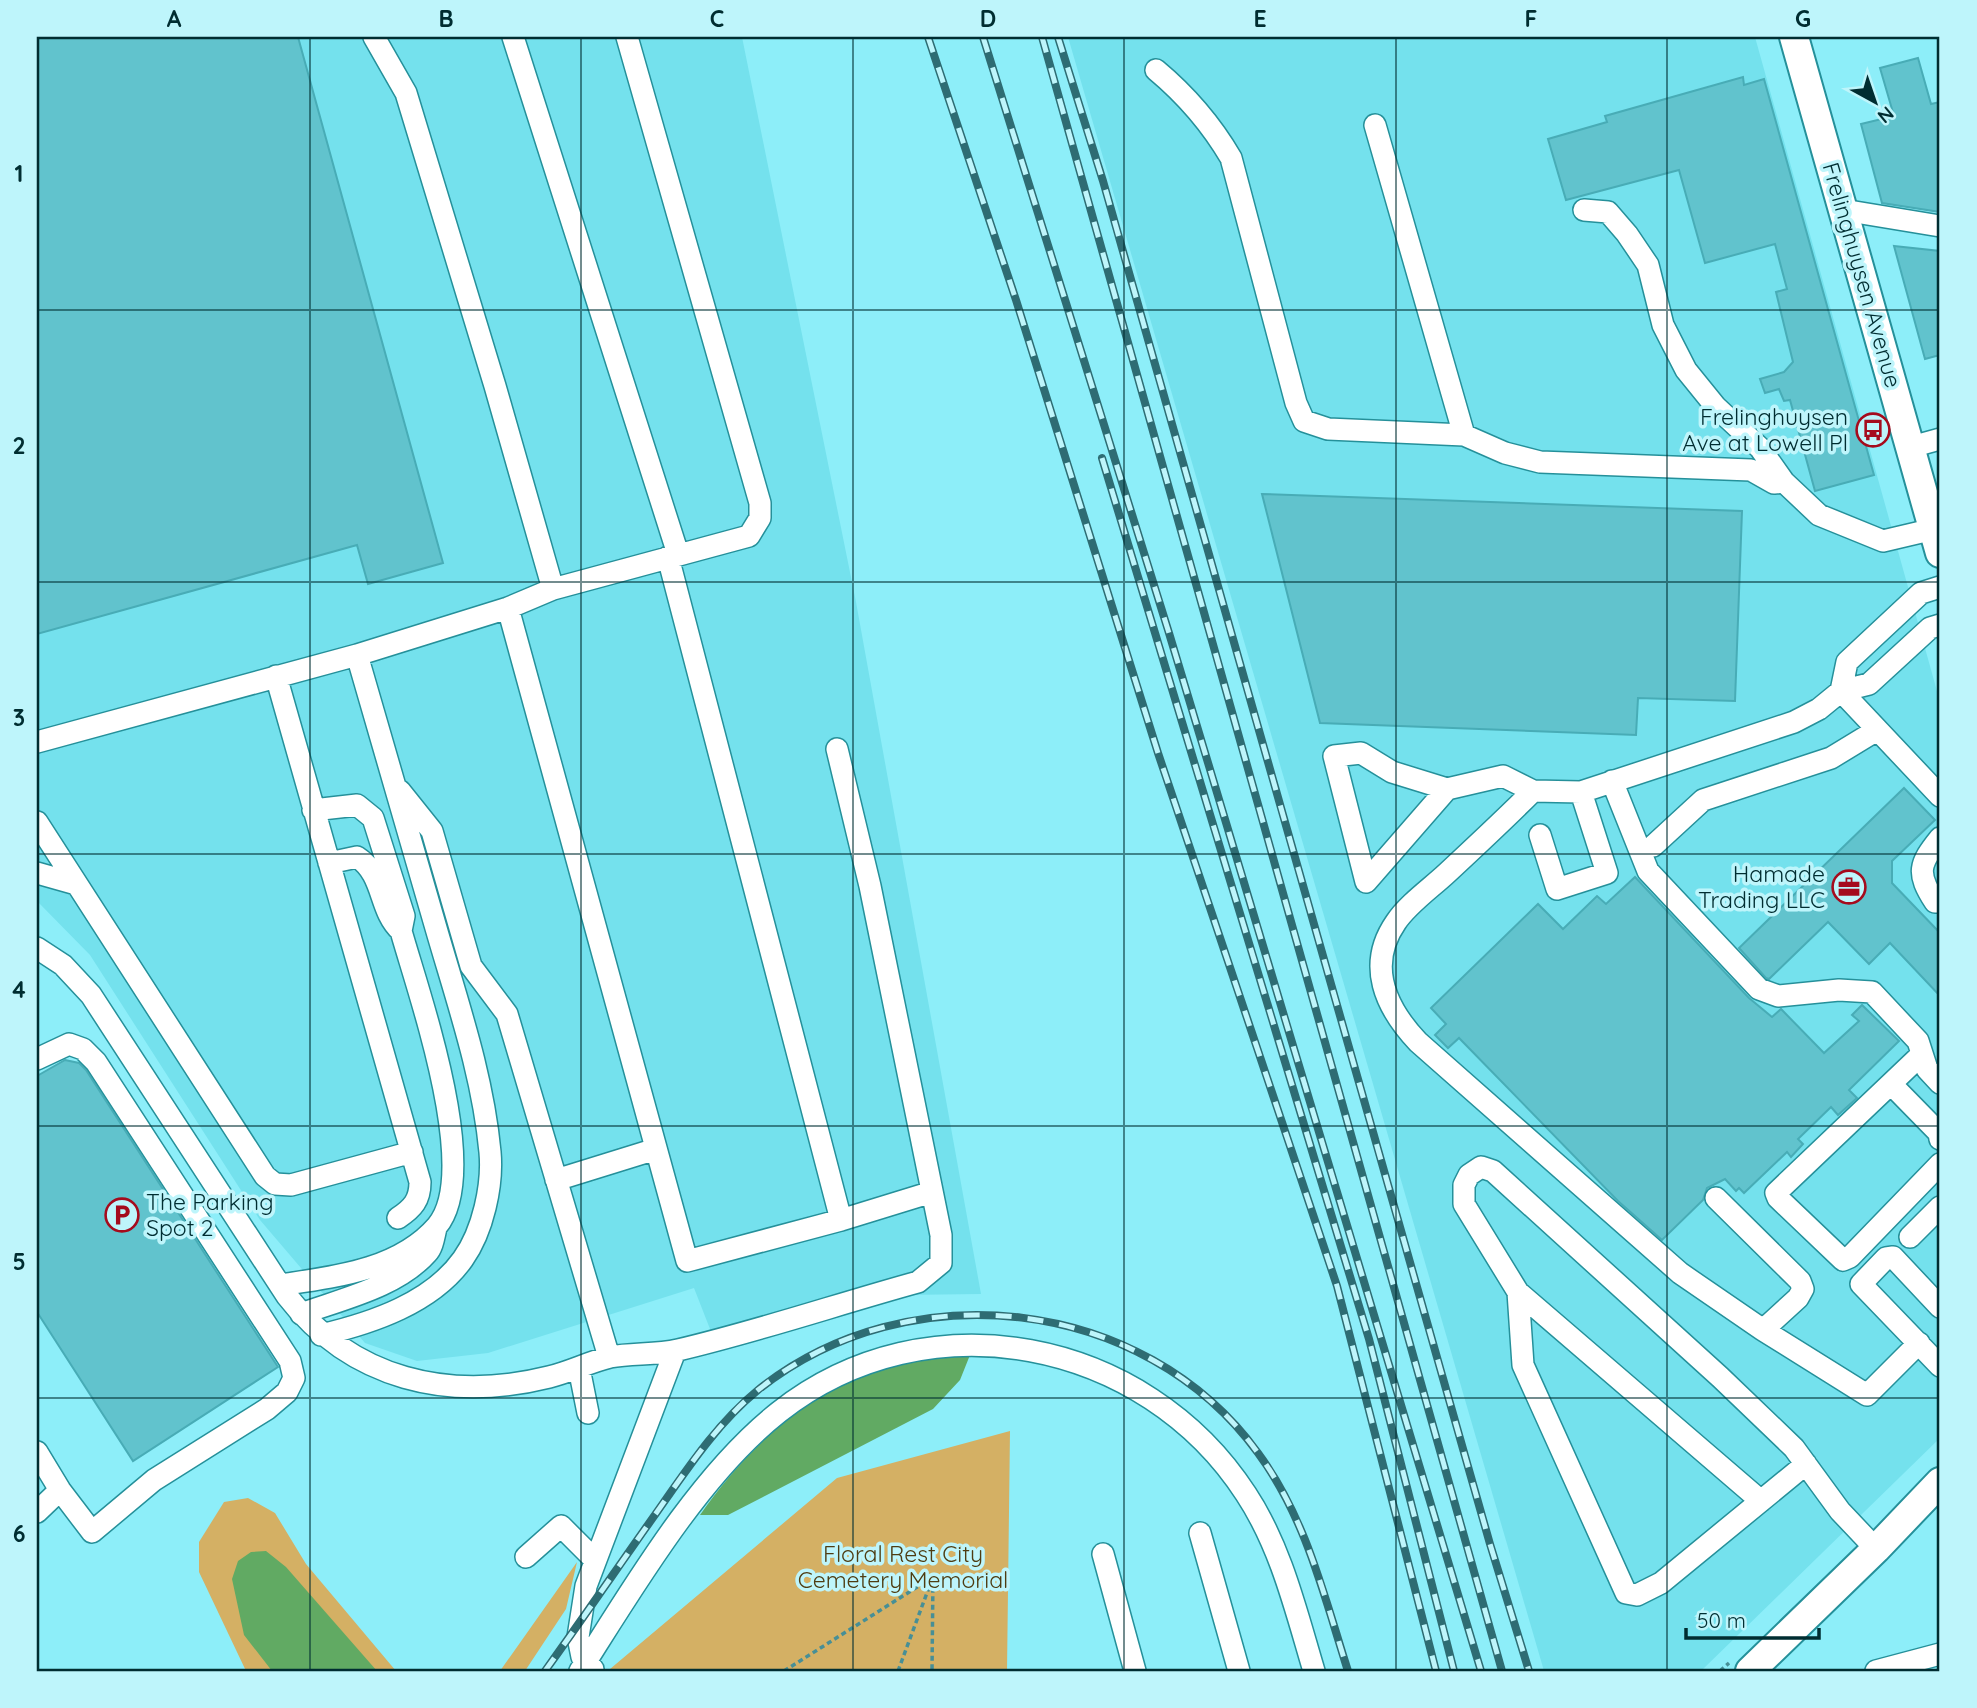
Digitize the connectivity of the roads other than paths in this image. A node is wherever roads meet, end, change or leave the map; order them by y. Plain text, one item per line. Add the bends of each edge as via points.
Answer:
1 (374, 37) edge
2 (513, 37) edge
3 (626, 37) edge
4 (1794, 37) edge
5 (1156, 70) dead end
6 (1374, 125) dead end
7 (1584, 210) dead end
8 (1843, 210) junction
9 (1940, 226) edge
10 (1464, 435) junction
11 (1940, 439) edge
12 (1911, 447) junction
13 (1784, 482) junction
14 (1937, 541) edge
15 (673, 555) junction
16 (1940, 587) edge
17 (553, 589) junction
18 (508, 608) junction
19 (1940, 625) edge
20 (357, 654) junction
21 (276, 676) junction
22 (1841, 691) junction
23 (1877, 730) junction
24 (37, 741) edge
25 (837, 748) dead end
26 (1612, 781) junction
27 (394, 783) junction
28 (1447, 789) junction
29 (1533, 791) junction
30 (1581, 792) junction
31 (1940, 796) edge
32 (313, 810) junction
33 (37, 822) edge
34 (1540, 835) dead end
35 (1940, 838) edge
36 (1653, 846) dead end
37 (328, 863) junction
38 (37, 873) edge
39 (76, 884) junction
40 (1940, 902) edge
41 (401, 932) junction
42 (37, 947) edge
43 (1922, 1054) junction
44 (37, 1059) edge
45 (1940, 1083) edge
46 (1892, 1085) junction
47 (1940, 1139) edge
48 (656, 1149) junction
49 (412, 1152) junction
50 (1940, 1164) edge
51 (556, 1180) junction
52 (932, 1192) junction
53 (1716, 1198) dead end
54 (1940, 1208) edge
55 (398, 1218) dead end
56 (841, 1220) junction
57 (436, 1228) junction
58 (1910, 1237) dead end
59 (280, 1285) junction
60 (1518, 1292) junction
61 (1940, 1307) edge
62 (301, 1314) junction
63 (1763, 1330) junction
64 (321, 1335) junction
65 (1919, 1343) junction
66 (675, 1350) junction
67 (609, 1357) junction
68 (1940, 1366) edge
69 (579, 1368) junction
70 (588, 1413) dead end
71 (37, 1452) edge
72 (1805, 1464) junction
73 (1940, 1482) edge
74 (60, 1490) junction
75 (1761, 1501) junction
76 (37, 1512) edge
77 (1200, 1533) dead end
78 (1876, 1549) junction
79 (1103, 1554) dead end
80 (526, 1557) dead end
81 (594, 1559) junction
82 (1940, 1654) edge
83 (1741, 1665) edge
84 (587, 1669) edge
85 (1135, 1671) edge
86 (1239, 1671) edge
87 (1314, 1671) edge
88 (1876, 1671) edge

1 - 17 street via 405,93
2 - 15 street
3 - 15 street via 760,503 760,518 749,536
4 - 8 main road, Frelinghuysen Avenue
5 - 10 street via 1216,132 1231,158 1304,421 1328,429
6 - 10 street
7 - 13 street via 1608,212 1628,234 1648,265 1663,325 1686,370 1716,407 1760,448
8 - 9 street
8 - 12 main road, Frelinghuysen Avenue
10 - 13 street via 1540,462 1751,470 1773,482
11 - 12 street
12 - 14 main road, Frelinghuysen Avenue
13 - 14 street via 1819,515 1883,541
15 - 17 street
15 - 56 street
16 - 22 street via 1921,593 1847,663
17 - 18 street
18 - 20 street
18 - 48 street
19 - 22 street via 1930,628 1869,684
20 - 21 street
20 - 27 street
21 - 24 street
21 - 32 street
22 - 23 street
22 - 26 street via 1794,722
23 - 31 street
23 - 36 street via 1831,758 1703,800
25 - 52 street
26 - 30 street
26 - 43 street via 1648,872 1759,989 1778,996 1872,992 1918,1041
27 - 51 street via 432,831 471,966 507,1014
27 - 64 street via 478,1073 491,1155 484,1212 464,1258 432,1289 381,1318
28 - 28 street via 1438,800 1366,882 1334,756 1361,753 1392,772
28 - 29 street via 1503,776
29 - 30 street
29 - 63 street via 1397,920 1381,954 1386,998 1418,1042 1680,1273
30 - 34 street via 1606,873 1557,889
32 - 37 street
32 - 41 street via 357,805 373,818 404,916
33 - 39 street
35 - 40 street via 1923,859 1922,882
37 - 41 street via 357,857 369,865 389,920
37 - 49 street
38 - 39 street
39 - 49 street via 265,1176 275,1184 291,1185
41 - 57 street via 452,1136 450,1204
42 - 59 street via 63,965 92,995
43 - 45 street via 1927,1069
43 - 46 street
44 - 74 street via 69,1044 83,1049 96,1062 290,1361 294,1378 287,1392 267,1409 154,1480 92,1532
46 - 47 street
46 - 50 street via 1780,1186 1778,1198 1843,1260
48 - 51 street
48 - 56 street via 687,1261
49 - 55 street via 420,1194 412,1209
51 - 67 street
52 - 56 street
52 - 66 street via 941,1235 941,1263 918,1282
53 - 63 street via 1803,1289
54 - 58 street
57 - 59 street via 383,1263
57 - 62 street via 429,1251 388,1282
59 - 62 street
60 - 72 street via 1464,1204 1464,1185 1481,1167 1493,1171 1720,1377
60 - 75 street
60 - 75 street via 1523,1365 1626,1593 1637,1595 1661,1583
61 - 65 street via 1893,1257 1862,1281
62 - 64 street
63 - 65 street via 1867,1395
64 - 69 street via 379,1368 452,1387 502,1387
65 - 68 street
66 - 67 street
66 - 81 street
67 - 69 street
69 - 70 street
71 - 74 street
72 - 75 street
72 - 78 street
73 - 78 main road
74 - 76 street
77 - 86 street
78 - 83 main road
79 - 85 street
80 - 81 street via 561,1526
81 - 84 street via 579,1627
82 - 88 street
84 - 87 street via 706,1486 741,1445 779,1411 822,1383 871,1361 937,1345 975,1343 1043,1351 1097,1368 1147,1395 1202,1440 1238,1482 1268,1533

